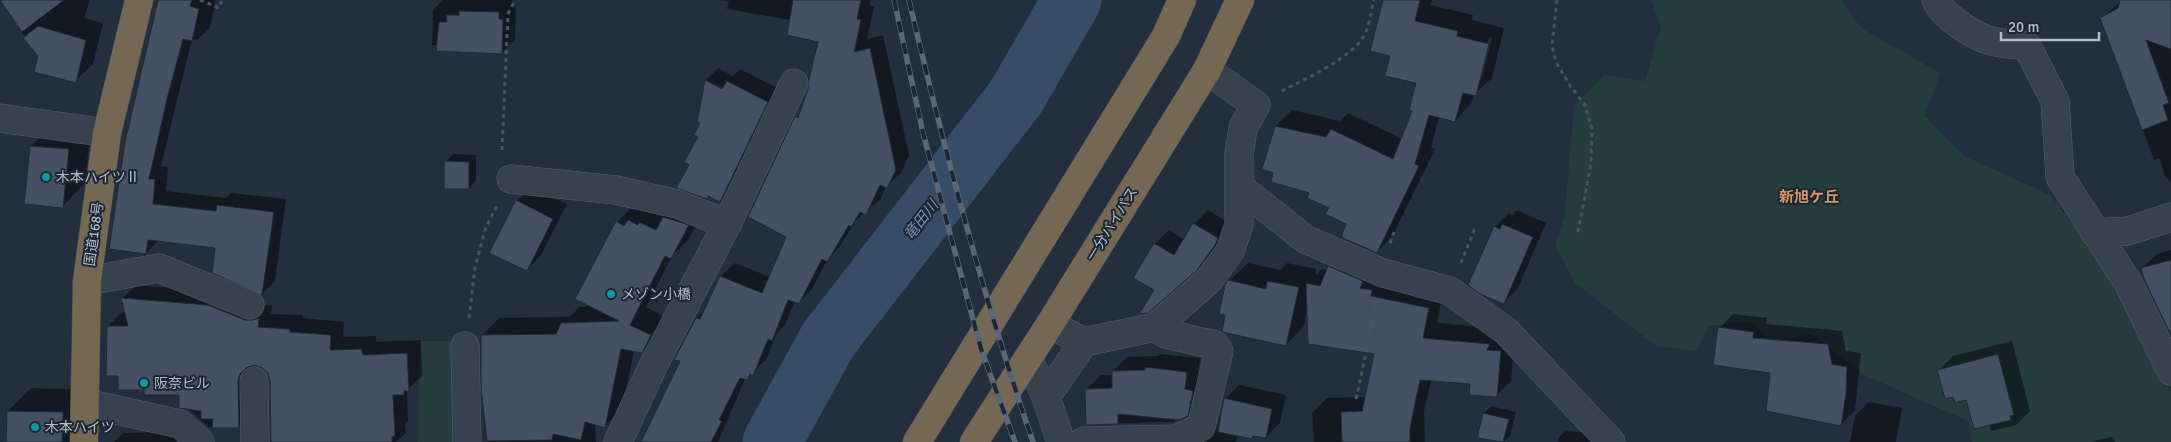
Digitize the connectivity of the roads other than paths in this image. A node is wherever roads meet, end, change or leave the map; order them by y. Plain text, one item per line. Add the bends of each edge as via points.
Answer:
1 (139, 0) edge
2 (1182, 0) edge
3 (1240, 0) edge
4 (1936, 0) edge
5 (1207, 70) junction
6 (794, 83) dead end
7 (0, 118) edge
8 (107, 133) junction
9 (511, 179) dead end
10 (1241, 188) junction
11 (2171, 217) edge
12 (727, 224) junction
13 (2095, 233) junction
14 (87, 281) junction
15 (250, 305) dead end
16 (1050, 324) junction
17 (1155, 327) junction
18 (1084, 342) junction
19 (465, 346) dead end
20 (1028, 358) junction
21 (2171, 371) edge
22 (254, 381) dead end
23 (1046, 397) junction
24 (85, 403) junction
25 (84, 442) edge
26 (200, 442) edge
27 (255, 442) edge
28 (467, 442) edge
29 (618, 442) edge
30 (917, 442) edge
31 (974, 442) edge
32 (1073, 442) edge
33 (1611, 442) edge

1 - 8 highway, 国道168号
2 - 30 highway via 1166,36
3 - 5 highway, 一分バイパス
4 - 13 street via 1964,27 1988,40 2027,46 2055,101 2060,177
5 - 10 street via 1256,104 1243,128 1239,155
5 - 16 highway, 一分バイパス
6 - 12 street
7 - 8 street
8 - 14 highway, 国道168号
9 - 12 street via 616,190 677,204
10 - 17 street via 1239,225 1230,251 1209,280
10 - 33 street via 1305,238 1383,273 1450,291 1506,331
11 - 13 street via 2128,231
12 - 29 street via 654,364
13 - 21 street via 2129,284
14 - 15 street via 159,268
14 - 24 highway, 国道168号
16 - 18 street
16 - 20 highway, 一分バイパス
17 - 18 street
17 - 32 street via 1166,334 1215,345 1219,351 1201,427 1176,439
18 - 23 street
19 - 28 street
20 - 23 street
20 - 31 highway, 一分バイパス
22 - 27 street
23 - 32 street
24 - 25 highway, 国道168号
24 - 26 street via 180,424

